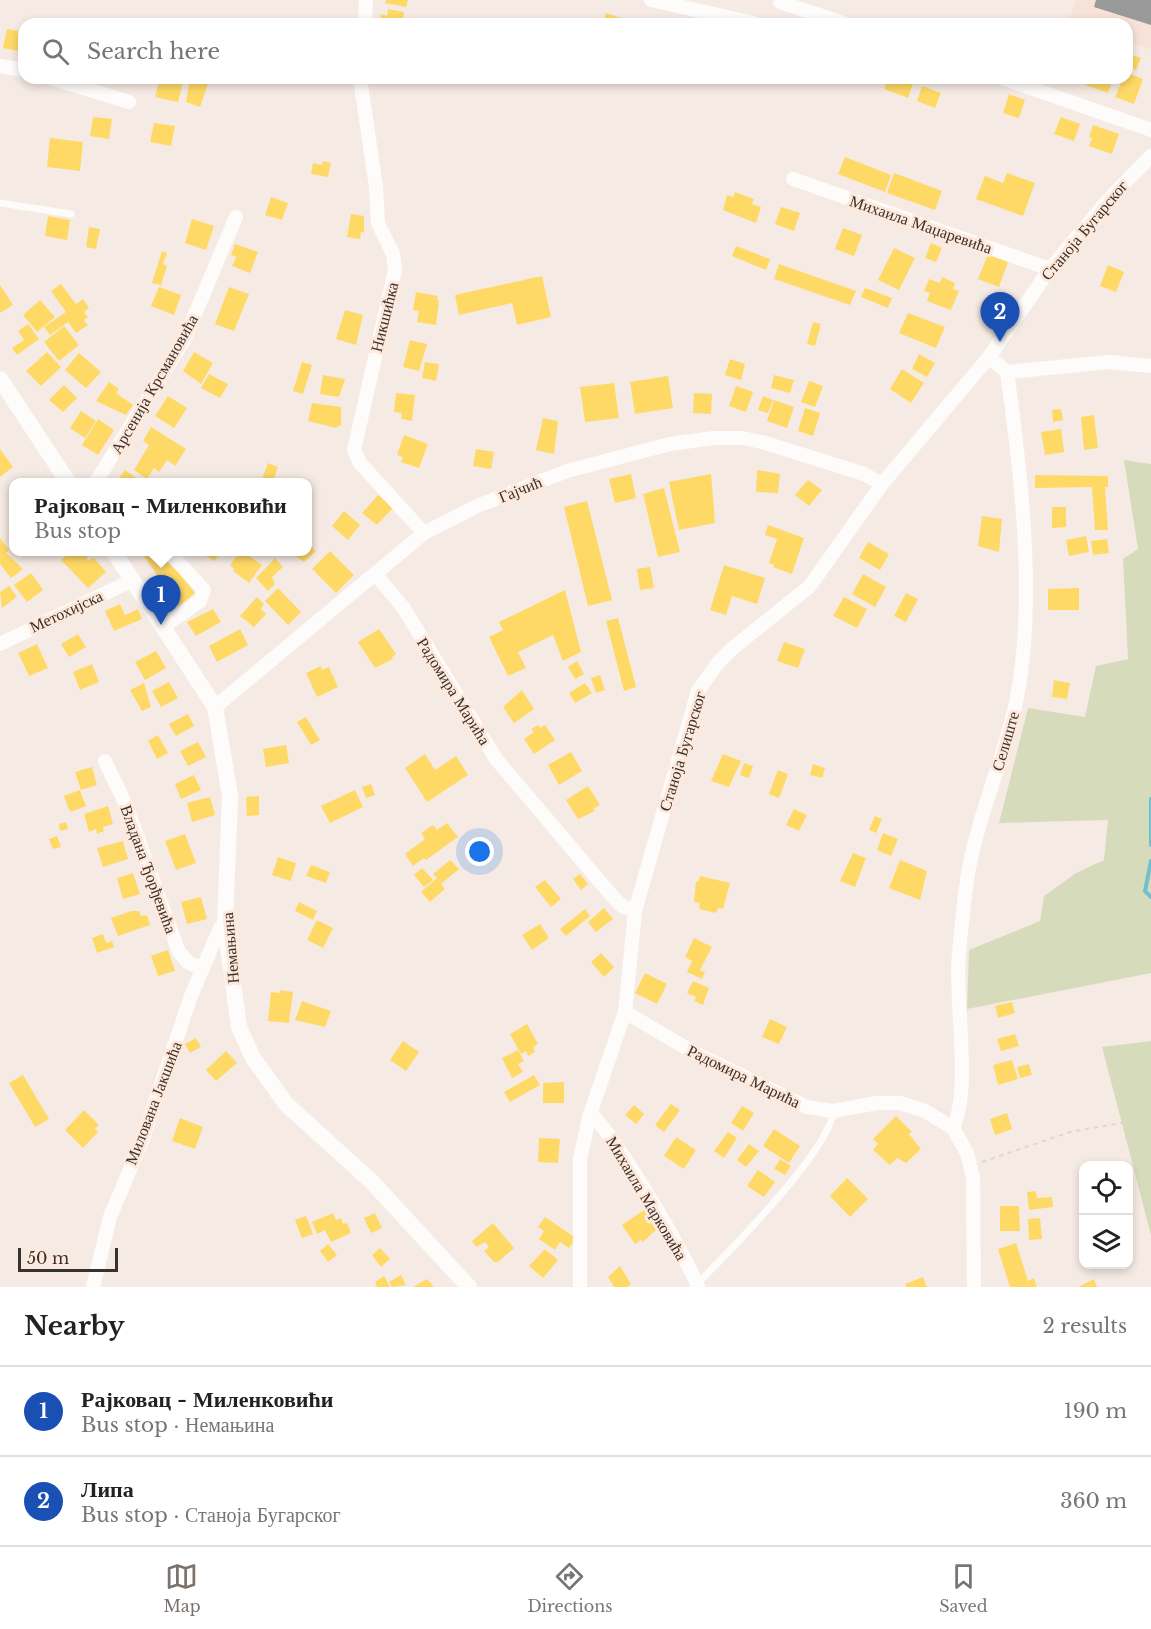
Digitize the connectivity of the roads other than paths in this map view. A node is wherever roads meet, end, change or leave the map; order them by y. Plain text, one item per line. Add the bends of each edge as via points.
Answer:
1 (366, 0) edge
2 (651, 0) edge
3 (780, 2) dead end
4 (365, 18) edge
5 (732, 18) edge
6 (828, 18) edge
7 (0, 66) edge
8 (18, 69) edge
9 (70, 84) edge
10 (361, 84) edge
11 (1019, 84) edge
12 (129, 102) dead end
13 (1151, 130) edge
14 (1151, 156) edge
15 (793, 179) dead end
16 (0, 203) edge
17 (71, 214) dead end
18 (236, 218) dead end
19 (1050, 268) junction
20 (989, 357) junction
21 (1151, 366) edge
22 (1007, 372) junction
23 (0, 379) edge
24 (65, 478) edge
25 (99, 478) edge
26 (882, 484) junction
27 (424, 533) junction
28 (117, 556) edge
29 (173, 556) edge
30 (375, 574) junction
31 (133, 580) junction
32 (164, 626) junction
33 (0, 644) edge
34 (215, 707) junction
35 (105, 761) dead end
36 (635, 910) junction
37 (225, 924) junction
38 (202, 969) junction
39 (625, 1012) junction
40 (833, 1111) junction
41 (590, 1114) junction
42 (953, 1128) junction
43 (698, 1286) edge
44 (93, 1287) edge
45 (469, 1287) edge
46 (580, 1287) edge
47 (974, 1287) edge

1 - 4 street
2 - 5 street
3 - 6 street
7 - 8 street
9 - 12 street
10 - 27 street, Никшићка via 378,223 393,254 395,270 354,450 360,463
11 - 13 street
14 - 19 street, Станоја Бугарског
15 - 19 street, Михаила Маџаревића
16 - 17 lane
18 - 25 street, Арсенија Крсмановића via 185,338
19 - 20 street, Станоја Бугарског
20 - 22 street
20 - 26 street, Станоја Бугарског
21 - 22 street via 1110,362
22 - 42 street, Селиште via 1024,555 1022,659 1017,698 970,864 957,969 960,1103
23 - 24 street
26 - 27 street, Гајчић via 864,474 762,442 714,438 670,444 567,471 477,506
26 - 36 street, Станоја Бугарског via 810,586 733,648 698,691
27 - 30 street, Гајчић
28 - 31 street, Немањина
29 - 32 street via 204,590 200,601
30 - 34 street, Гајчић
30 - 36 street, Радомира Марића via 403,607 496,759 613,897 622,906
31 - 32 street, Немањина
31 - 33 street, Метохијска
32 - 34 street, Немањина
34 - 37 street, Немањина via 230,796
35 - 38 street, Владана Ђорђевића via 126,805 179,952
36 - 39 street, Станоја Бугарског
37 - 38 street, Милована Јакшића
37 - 45 street, Немањина via 239,1027 269,1083 286,1104 371,1180
38 - 44 street, Милована Јакшића via 156,1103 110,1217
39 - 40 street, Радомира Марића via 782,1097 807,1107
39 - 41 street, Станоја Бугарског
40 - 42 street, Радомира Марића via 900,1102
40 - 43 lane via 830,1128 807,1160
41 - 43 street, Михаила Марковића via 608,1132
41 - 46 street, Станоја Бугарског via 578,1178
42 - 47 street via 970,1163

